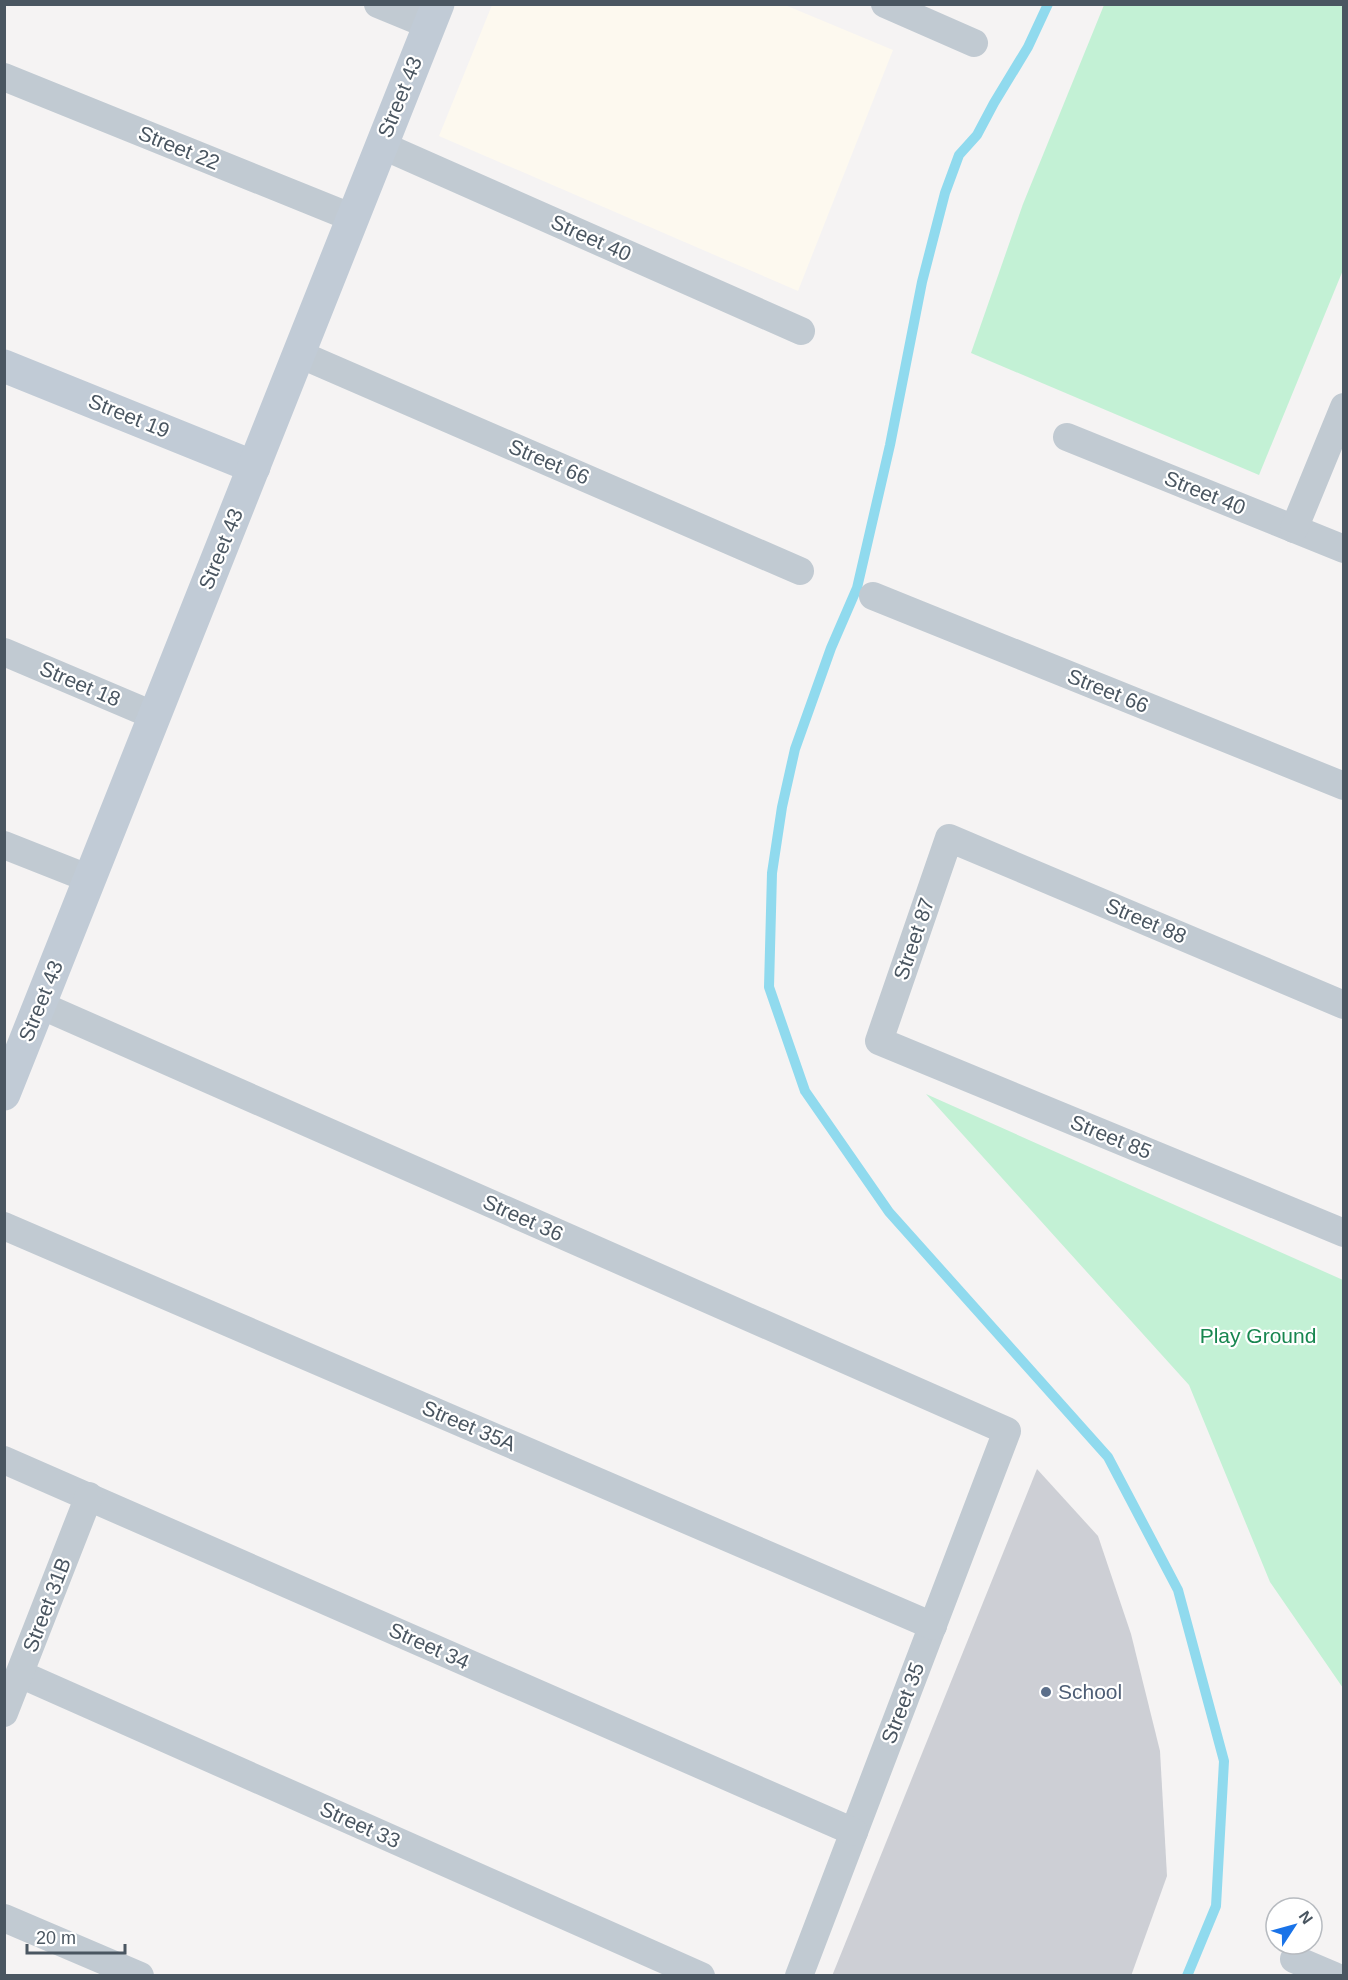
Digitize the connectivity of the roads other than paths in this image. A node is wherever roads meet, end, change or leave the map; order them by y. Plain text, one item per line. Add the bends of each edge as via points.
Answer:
1 (378, 4) edge
2 (885, 4) edge
3 (433, 15) edge
4 (974, 43) dead end
5 (4, 77) edge
6 (381, 146) junction
7 (352, 218) junction
8 (801, 331) dead end
9 (298, 354) junction
10 (4, 366) edge
11 (1344, 407) edge
12 (1066, 436) dead end
13 (254, 467) junction
14 (1294, 529) junction
15 (1344, 549) edge
16 (800, 571) dead end
17 (873, 596) dead end
18 (4, 652) edge
19 (154, 716) junction
20 (1344, 786) edge
21 (949, 838) joint
22 (4, 845) edge
23 (90, 879) junction
24 (40, 1005) junction
25 (1344, 1005) edge
26 (879, 1041) joint
27 (6, 1088) edge
28 (4, 1226) edge
29 (1344, 1233) edge
30 (1007, 1431) joint
31 (4, 1460) edge
32 (89, 1496) junction
33 (933, 1626) junction
34 (20, 1674) junction
35 (4, 1713) edge
36 (854, 1832) junction
37 (4, 1917) edge
38 (1294, 1959) dead end
39 (140, 1976) edge
40 (701, 1976) edge
41 (799, 1976) edge
42 (1334, 1976) edge

1 - 3 street
2 - 4 street
3 - 6 street, Street 43
5 - 7 street, Street 22
6 - 7 street, Street 43
6 - 8 street, Street 40
7 - 9 street, Street 43
9 - 13 street, Street 43
9 - 16 street, Street 66
10 - 13 street, Street 19
11 - 14 street
12 - 14 street, Street 40
13 - 19 street, Street 43
14 - 15 street, Street 40
17 - 20 street, Street 66
18 - 19 street, Street 18
19 - 23 street, Street 43
21 - 25 street, Street 88
21 - 26 street, Street 87
22 - 23 street
23 - 24 street, Street 43
24 - 27 street, Street 43
24 - 30 street, Street 36
26 - 29 street, Street 85
28 - 33 street, Street 35A
30 - 33 street, Street 35
31 - 32 street, Street 34
32 - 34 street, Street 31B
32 - 36 street, Street 34
33 - 36 street, Street 35
34 - 35 street, Street 31B
34 - 40 street, Street 33
36 - 41 street, Street 35
37 - 39 street
38 - 42 street

